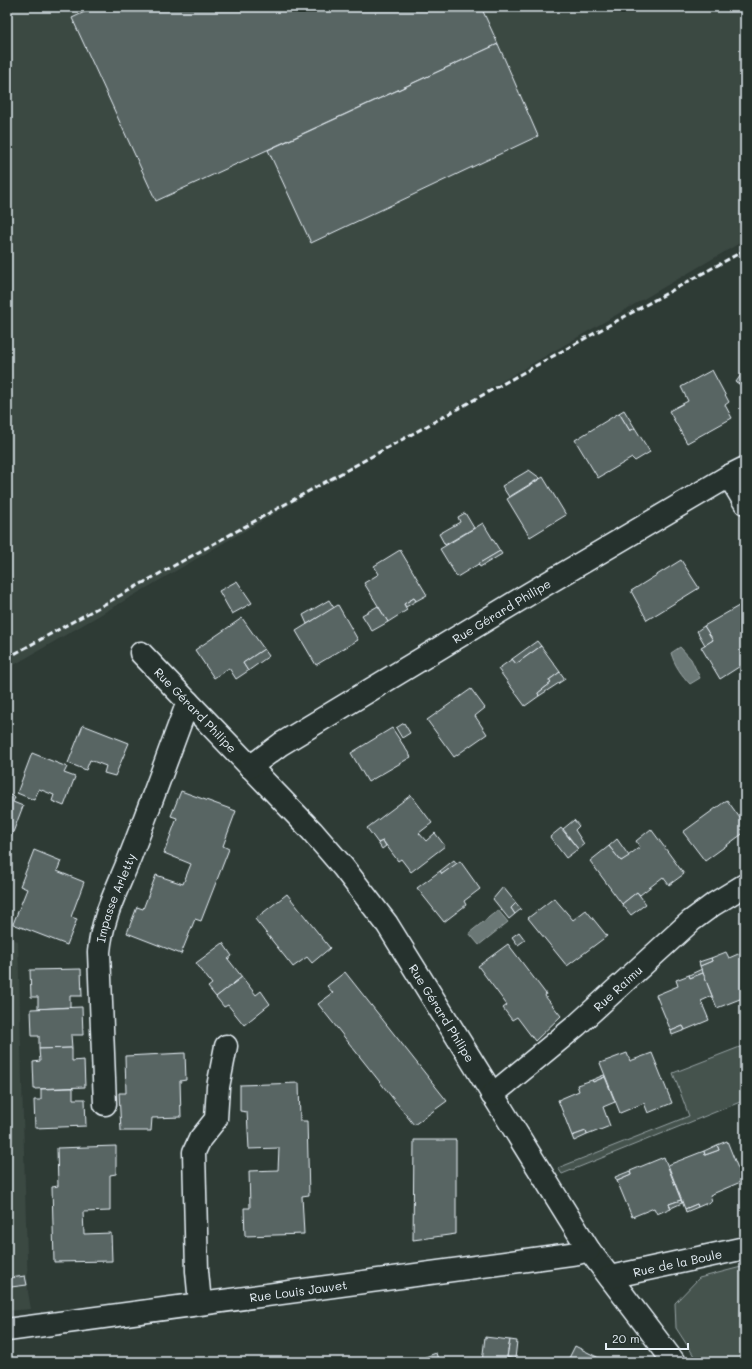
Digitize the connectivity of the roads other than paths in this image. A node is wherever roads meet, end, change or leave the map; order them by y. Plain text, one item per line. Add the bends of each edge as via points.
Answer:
1 (737, 472) edge
2 (745, 504) edge
3 (141, 653) dead end
4 (188, 702) junction
5 (250, 767) junction
6 (745, 885) edge
7 (226, 1046) dead end
8 (492, 1095) junction
9 (105, 1104) dead end
10 (745, 1248) edge
11 (589, 1250) junction
12 (610, 1277) junction
13 (200, 1303) junction
14 (7, 1330) edge
15 (674, 1362) edge

1 - 2 street, Rue Gérard Philipe
1 - 5 street, Rue Gérard Philipe via 522,598 281,744
3 - 4 street, Rue Gérard Philipe
4 - 5 street, Rue Gérard Philipe
4 - 9 street, Impasse Arletty via 106,914 100,936
5 - 8 street, Rue Gérard Philipe via 312,831 387,924
6 - 8 street, Rue Raimu via 691,921 577,1025
7 - 13 street via 218,1087 216,1119 200,1139 194,1152
8 - 11 street, Rue Gérard Philipe
10 - 12 street, Rue de la Boule
11 - 12 street, Rue Gérard Philipe
11 - 13 street, Rue Louis Jouvet
12 - 15 street, Rue Gérard Philipe
13 - 14 street, Rue Louis Jouvet

